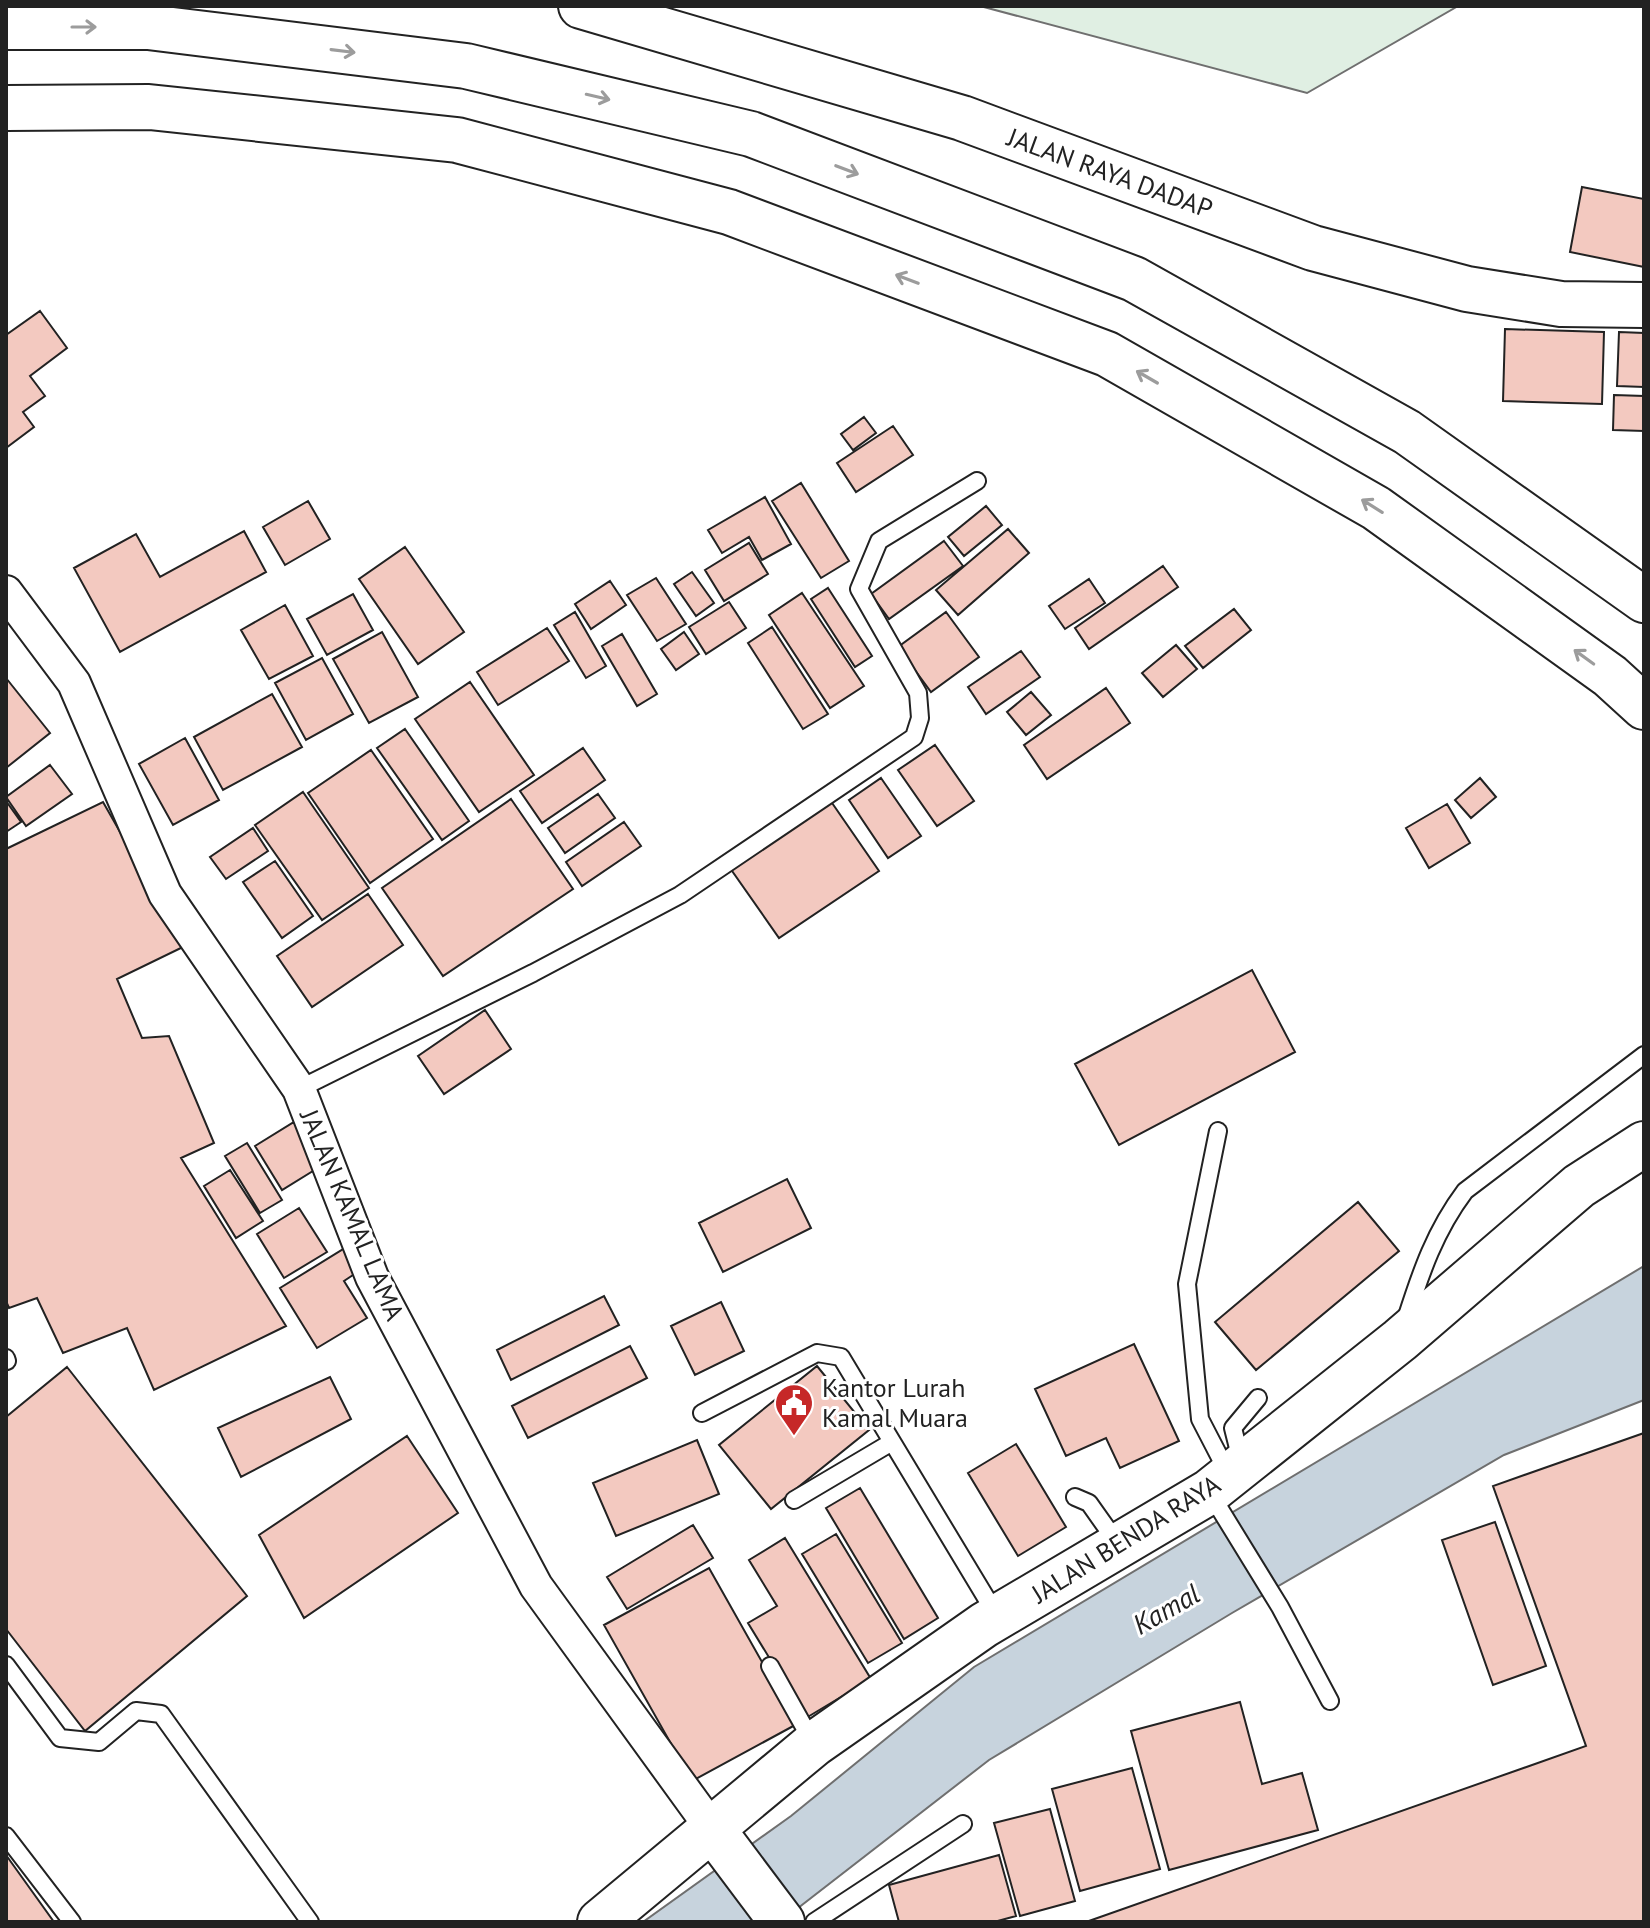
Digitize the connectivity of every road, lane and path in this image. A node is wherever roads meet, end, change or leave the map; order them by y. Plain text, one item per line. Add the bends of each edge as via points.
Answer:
1 (581, 6) edge
2 (6, 27) edge
3 (6, 108) edge
4 (1644, 305) edge
5 (977, 481) dead end
6 (6, 592) edge
7 (1644, 600) edge
8 (1644, 707) edge
9 (1644, 1055) edge
10 (299, 1089) junction
11 (1218, 1131) dead end
12 (1644, 1144) edge
13 (1400, 1340) junction
14 (1258, 1398) dead end
15 (702, 1413) dead end
16 (892, 1442) junction
17 (1226, 1487) junction
18 (1075, 1497) dead end
19 (794, 1500) dead end
20 (1107, 1528) junction
21 (998, 1617) junction
22 (6, 1665) edge
23 (770, 1666) dead end
24 (1330, 1701) dead end
25 (814, 1744) junction
26 (963, 1824) dead end
27 (6, 1836) edge
28 (723, 1844) junction
29 (72, 1922) edge
30 (310, 1922) edge
31 (600, 1922) edge
32 (792, 1922) edge

1 - 4 main road, JALAN RAYA DADAP via 962,118 1313,248 1467,289 1561,304
2 -> 7 main road via 148,27 466,66 751,134 1134,279 1407,432
8 -> 3 main road via 1610,676 1376,508 1107,354 729,212 457,140 149,107
5 - 10 lane via 879,541 859,589 918,693 920,718 914,737 680,895
6 - 10 street, JALAN KAMAL LAMA via 74,683 165,894
9 - 13 lane via 1465,1191 1426,1255
10 - 28 street, JALAN KAMAL LAMA via 372,1277 536,1586
11 - 17 lane via 1187,1284 1200,1419
12 - 13 main road, JALAN BENDA RAYA via 1579,1186
13 - 17 main road, JALAN BENDA RAYA
14 - 17 lane via 1233,1428
15 - 16 lane via 817,1353 830,1353 841,1357
16 - 19 lane
16 - 21 lane
17 - 20 main road, JALAN BENDA RAYA
17 - 24 lane via 1269,1592
18 - 20 lane via 1089,1503
20 - 21 main road, JALAN BENDA RAYA
21 - 25 main road, JALAN BENDA RAYA
22 - 30 lane via 60,1738 99,1742 136,1711 161,1714
23 - 25 lane
25 - 28 main road, JALAN BENDA RAYA
26 - 32 lane
27 - 29 lane
28 - 31 main road, JALAN BENDA RAYA
28 - 32 main road

